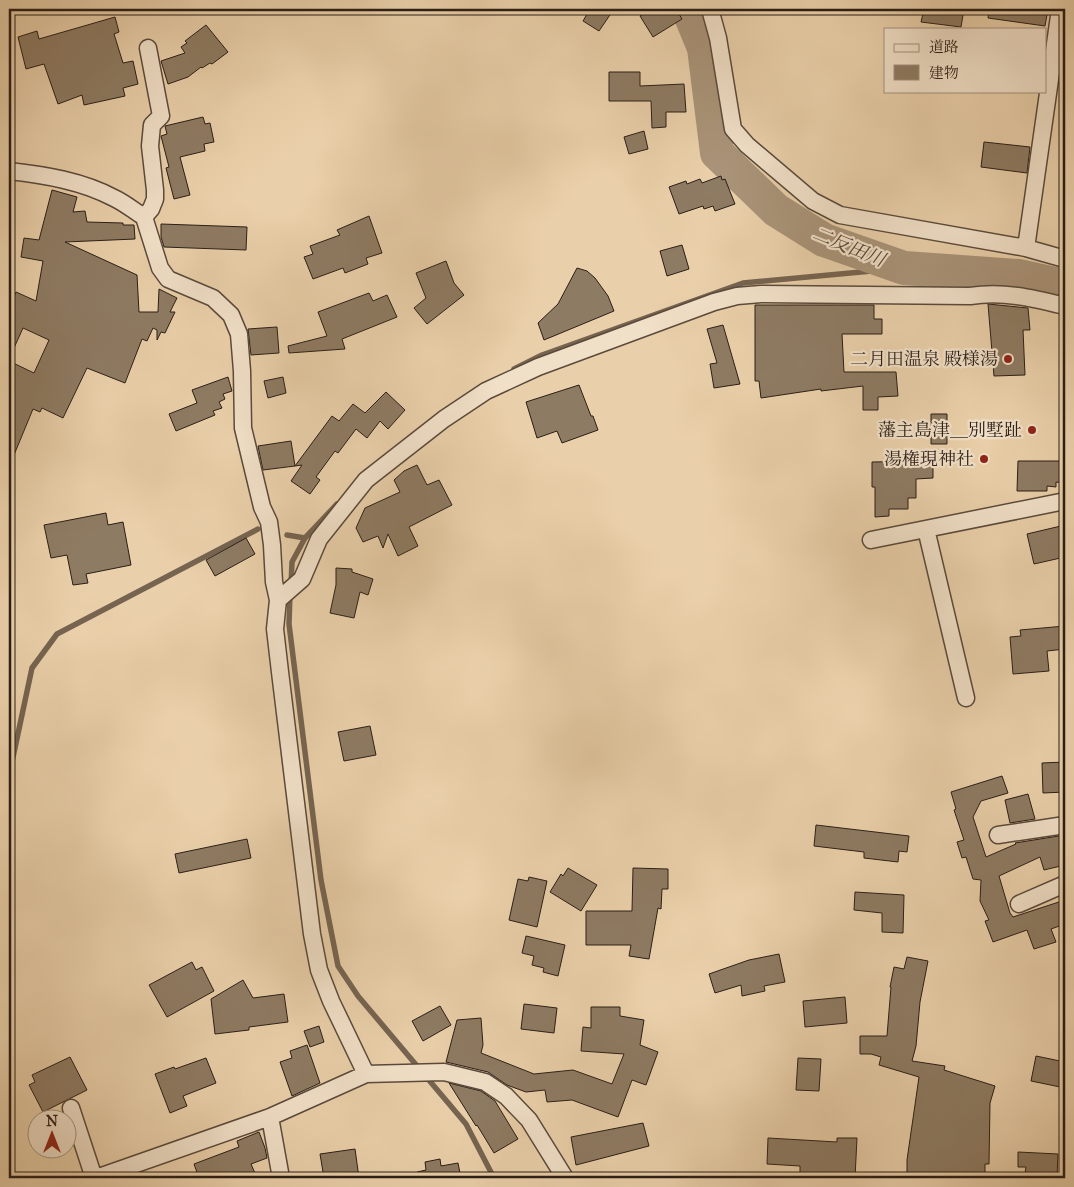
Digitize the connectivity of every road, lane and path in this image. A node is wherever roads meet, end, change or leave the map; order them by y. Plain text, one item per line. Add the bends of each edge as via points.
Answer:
1 (710, 9) edge
2 (1060, 9) edge
3 (148, 48) dead end
4 (9, 172) edge
5 (144, 217) junction
6 (1026, 248) junction
7 (1065, 259) edge
8 (1065, 306) edge
9 (1065, 501) edge
10 (926, 529) junction
11 (871, 540) dead end
12 (278, 600) junction
13 (966, 698) dead end
14 (1065, 825) edge
15 (998, 835) dead end
16 (1065, 884) edge
17 (1019, 904) dead end
18 (366, 1074) junction
19 (71, 1108) dead end
20 (270, 1117) junction
21 (95, 1178) edge
22 (282, 1178) edge
23 (565, 1178) edge

1 - 6 street via 733,129 747,145 813,201 840,215
2 - 6 street
3 - 5 street via 161,116 152,125 150,146 155,190 151,209
4 - 5 street via 53,177 81,185 114,198
5 - 12 street via 160,268 168,279 213,298 231,315 239,334 243,428 262,507 269,522
6 - 7 street
8 - 12 street via 999,293 970,296 737,296 538,367 486,391 444,419 366,480 319,539 302,578
9 - 10 street
10 - 11 street
10 - 13 street
12 - 18 street via 275,629 312,934 319,970
14 - 15 street
16 - 17 street
18 - 20 street
18 - 23 street via 444,1072 485,1082 506,1096 529,1120
19 - 21 street
20 - 21 street
20 - 22 street

